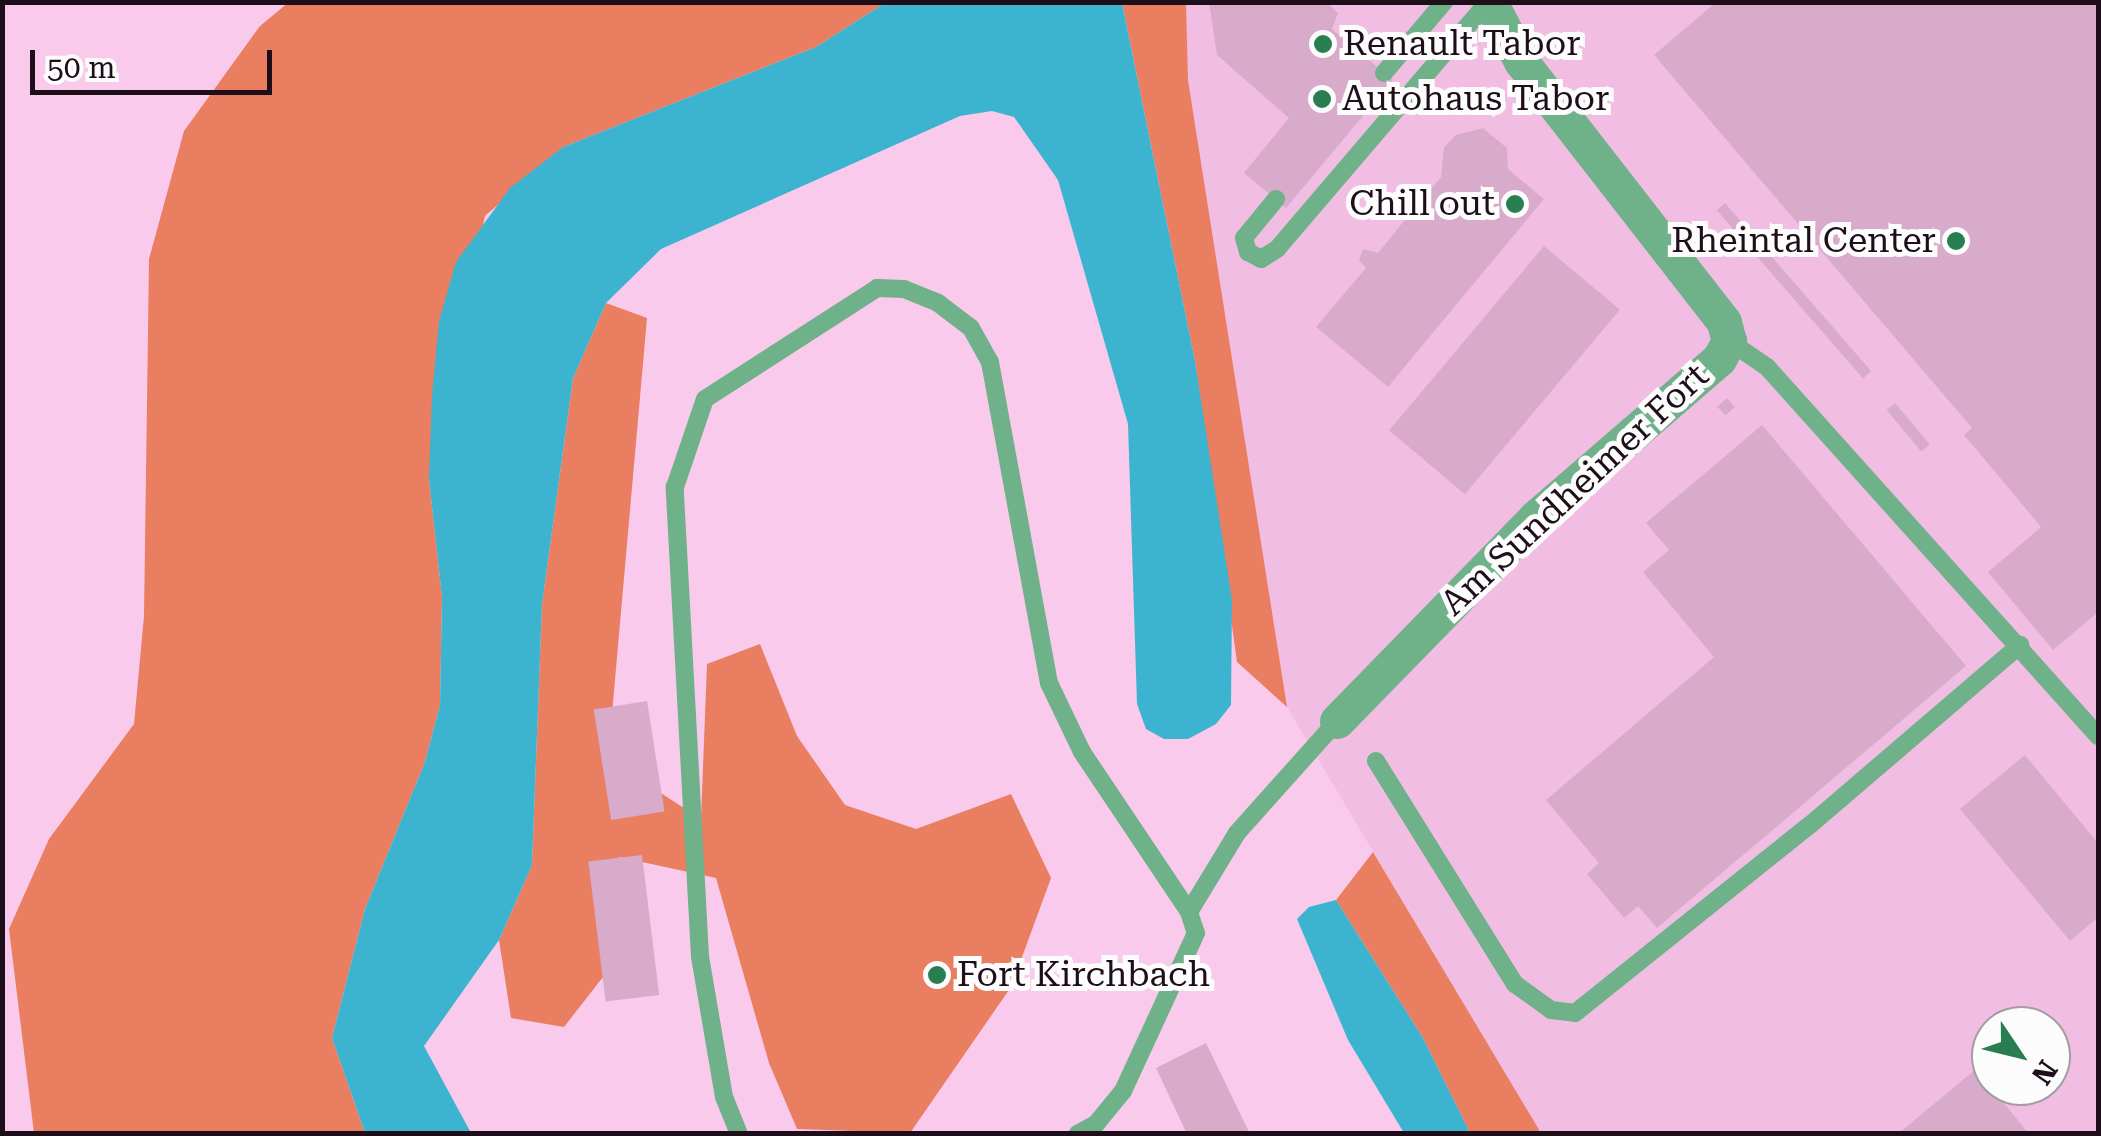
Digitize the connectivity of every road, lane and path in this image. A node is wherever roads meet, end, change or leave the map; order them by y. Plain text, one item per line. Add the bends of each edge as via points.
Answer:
1 (1444, 2) edge
2 (1489, 2) edge
3 (1384, 72) dead end
4 (1276, 200) dead end
5 (1729, 341) junction
6 (2020, 645) junction
7 (1337, 721) joint
8 (2098, 736) edge
9 (1376, 762) dead end
10 (1189, 912) junction
11 (739, 1134) edge
12 (1077, 1134) edge

1 - 3 lane
2 - 4 lane via 1261,259 1248,252 1244,238
2 - 5 street, Am Sundheimer Fort via 1520,62 1724,322
5 - 6 lane via 1767,367
5 - 7 street, Am Sundheimer Fort via 1718,359 1536,517
6 - 8 lane
6 - 9 lane via 1575,1013 1551,1010 1516,984
7 - 10 lane via 1237,833
10 - 11 lane via 1082,752 1049,683 990,362 971,328 938,302 876,288 705,400 675,488 700,956 724,1096
10 - 12 lane via 1196,933 1123,1091 1096,1124

